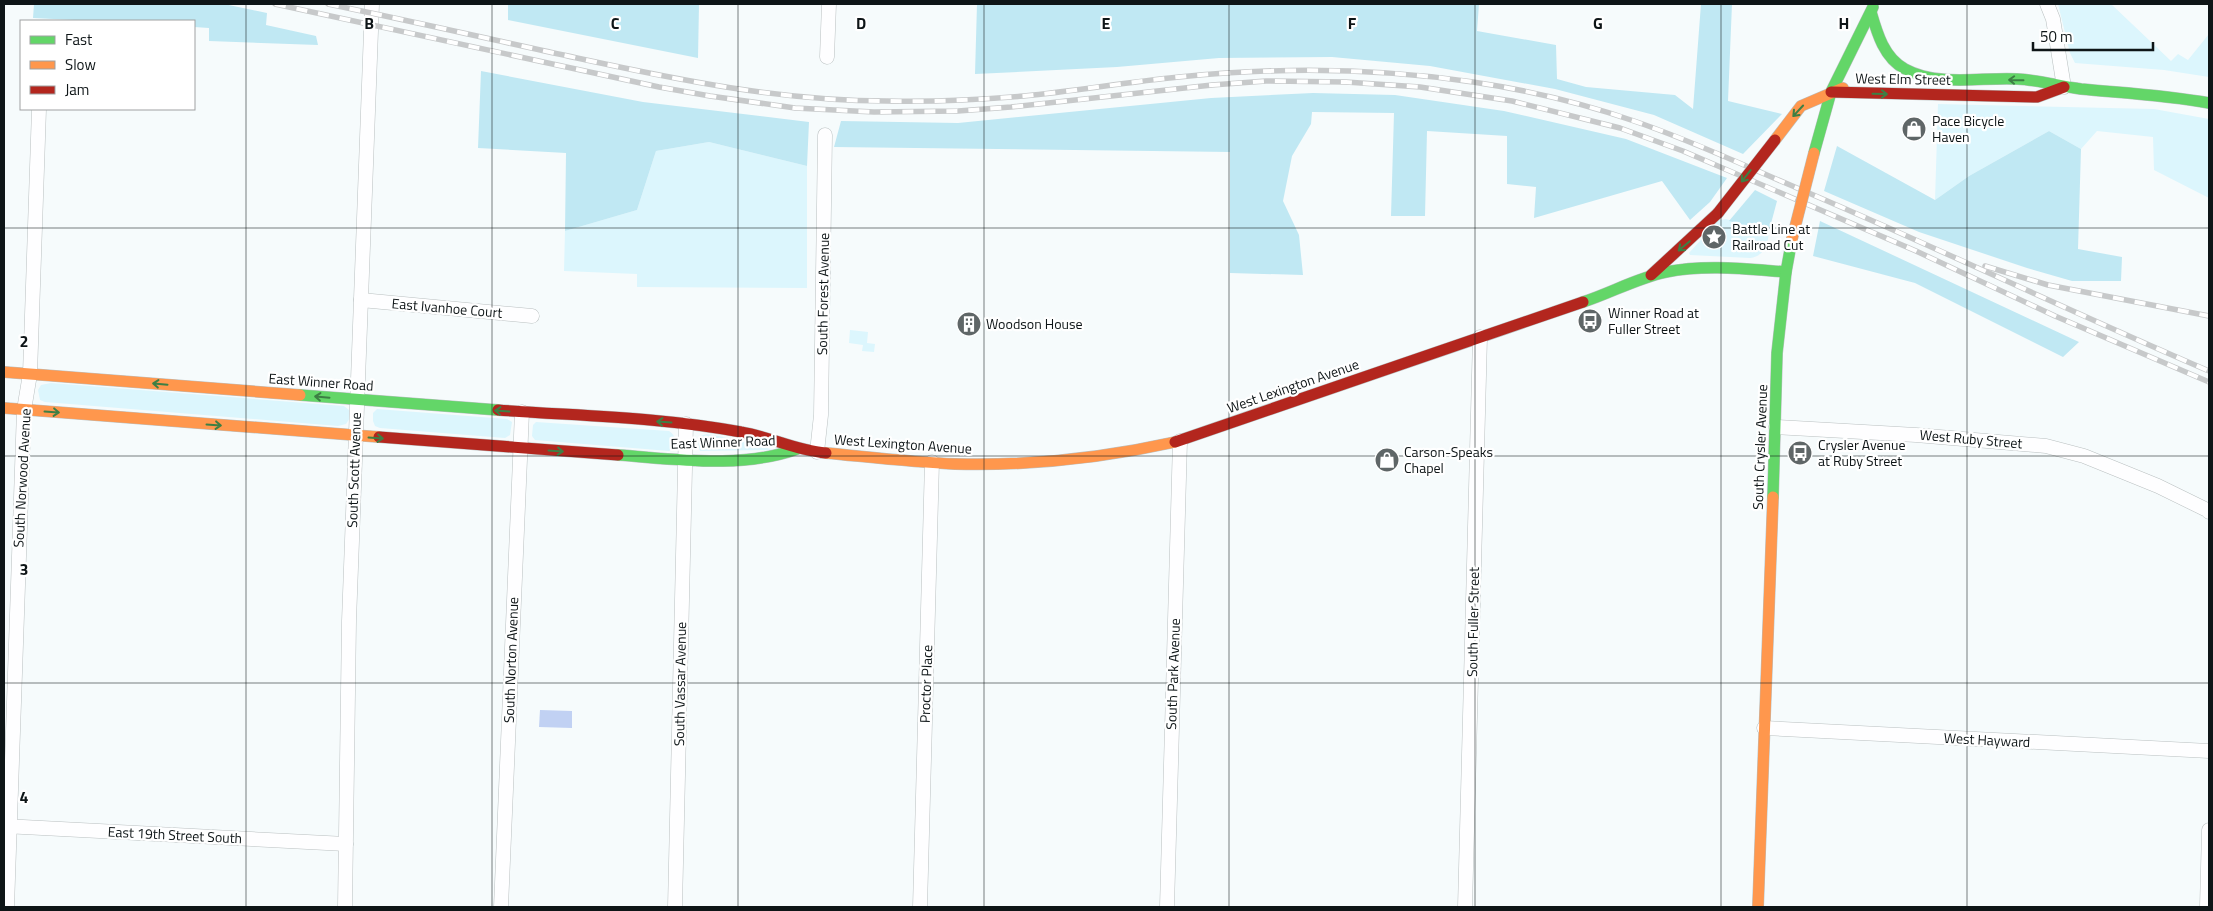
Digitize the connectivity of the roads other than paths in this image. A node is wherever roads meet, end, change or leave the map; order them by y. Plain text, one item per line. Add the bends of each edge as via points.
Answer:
1 (372, 4) edge
2 (829, 4) edge
3 (2047, 4) edge
4 (1873, 8) edge
5 (827, 57) dead end
6 (1920, 77) junction
7 (2064, 87) junction
8 (1831, 92) junction
9 (2209, 103) edge
10 (39, 110) edge
11 (825, 135) dead end
12 (1786, 272) junction
13 (1648, 277) junction
14 (361, 300) junction
15 (532, 316) dead end
16 (1480, 336) junction
17 (4, 372) edge
18 (30, 374) junction
19 (357, 400) junction
20 (4, 408) edge
21 (24, 410) junction
22 (522, 412) junction
23 (686, 424) junction
24 (1776, 427) junction
25 (356, 436) junction
26 (1180, 441) junction
27 (520, 449) junction
28 (797, 449) junction
29 (817, 452) junction
30 (684, 460) junction
31 (932, 462) junction
32 (2209, 512) edge
33 (1764, 728) junction
34 (2209, 752) edge
35 (6, 826) edge
36 (2209, 830) edge
37 (346, 844) junction
38 (7, 907) edge
39 (345, 907) edge
40 (501, 907) edge
41 (675, 907) edge
42 (920, 907) edge
43 (1167, 907) edge
44 (1466, 907) edge
45 (1758, 907) edge
46 (2207, 907) edge

1 - 14 street, South Scott Avenue
2 - 5 street
3 - 7 street via 2053,18
4 - 6 street, West Elm Street via 1878,38 1888,54 1902,68
4 - 8 street, South Crysler Avenue
7 -> 6 street, West Elm Street via 2032,80
6 - 8 street, West Elm Street via 1907,83 1862,82
8 -> 7 street, West Elm Street via 2037,97
7 - 9 street, West Elm Street via 2163,95
8 - 12 street, South Crysler Avenue, bridge
8 -> 13 street, bridge via 1801,106 1718,213
10 - 18 street, South Norwood Avenue
11 - 29 street, South Forest Avenue via 821,415
12 - 13 street, West Lexington Avenue via 1704,268
12 - 24 street, South Crysler Avenue via 1777,353
13 - 16 street, West Lexington Avenue via 1587,302
14 - 15 street, East Ivanhoe Court
14 - 19 street, South Scott Avenue
16 - 26 street, West Lexington Avenue
16 - 44 street, South Fuller Street
17 - 18 street, East Winner Road
19 -> 18 street, East Winner Road
18 - 21 street, South Norwood Avenue
22 -> 19 street, East Winner Road
19 - 25 street, South Scott Avenue
20 - 21 street, East Winner Road
21 -> 25 street, East Winner Road
21 - 35 street, South Norwood Avenue
23 -> 22 street, East Winner Road
22 - 27 street, South Norton Avenue
23 - 28 street, East Winner Road via 742,432
23 - 30 street, South Vassar Avenue
24 - 32 street, West Ruby Street via 2046,446 2084,456 2158,486
24 - 33 street, South Crysler Avenue
25 -> 27 street, East Winner Road
25 - 37 street, South Scott Avenue
26 - 31 street, West Lexington Avenue via 1139,451 1049,461
26 - 43 street, South Park Avenue
27 -> 30 street, East Winner Road
27 - 40 street, South Norton Avenue
28 - 29 street, West Lexington Avenue
28 - 30 street, East Winner Road via 765,457
29 - 31 street, West Lexington Avenue
30 - 41 street, South Vassar Avenue
31 - 42 street, Proctor Place
33 - 34 street, West Hayward
33 - 45 street, South Crysler Avenue
35 - 37 street, East 19th Street South
35 - 38 street, South Norwood Avenue
36 - 46 street
37 - 39 street, South Scott Avenue

